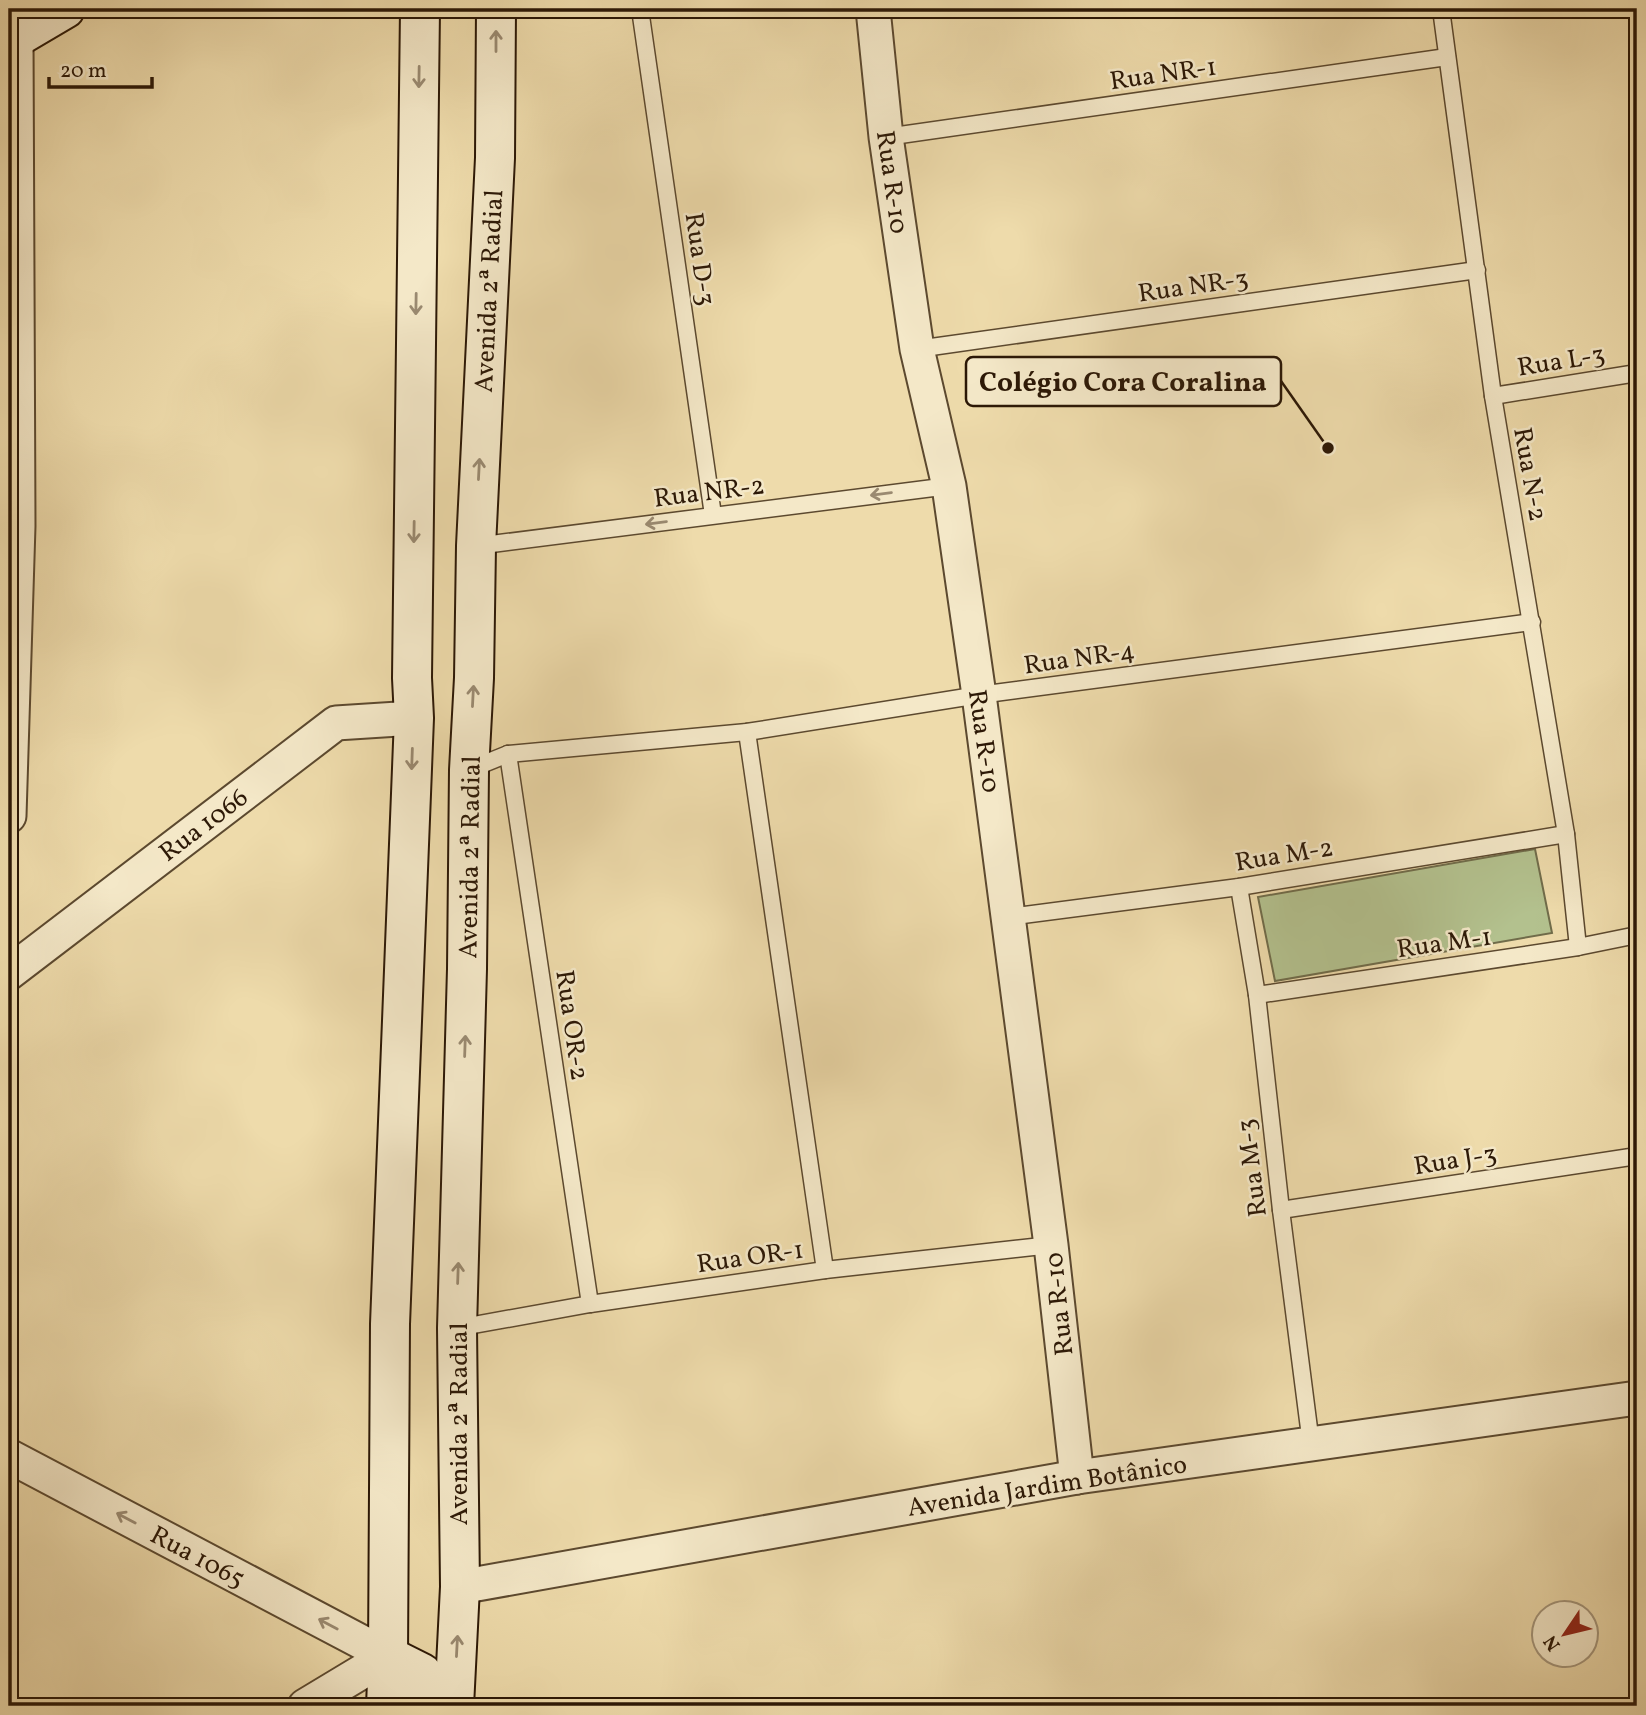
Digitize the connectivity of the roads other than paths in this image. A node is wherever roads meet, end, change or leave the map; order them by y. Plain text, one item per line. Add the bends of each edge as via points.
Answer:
1 (65, 9) edge
2 (420, 9) edge
3 (496, 9) edge
4 (640, 9) edge
5 (873, 9) edge
6 (1441, 9) edge
7 (12, 39) edge
8 (1447, 57) junction
9 (886, 137) junction
10 (1477, 270) junction
11 (916, 349) junction
12 (1637, 373) edge
13 (1493, 396) junction
14 (949, 486) junction
15 (713, 515) junction
16 (13, 526) edge
17 (476, 546) junction
18 (1532, 622) junction
19 (979, 695) junction
20 (414, 718) junction
21 (747, 732) junction
22 (508, 754) junction
23 (469, 770) junction
24 (9, 816) edge
25 (1566, 834) junction
26 (1239, 887) junction
27 (1008, 917) junction
28 (1637, 935) edge
29 (1578, 947) junction
30 (9, 973) edge
31 (1256, 995) junction
32 (1637, 1156) edge
33 (1280, 1210) junction
34 (1051, 1245) junction
35 (825, 1270) junction
36 (590, 1304) junction
37 (457, 1328) junction
38 (1637, 1398) edge
39 (1311, 1444) junction
40 (9, 1456) edge
41 (1077, 1477) junction
42 (460, 1587) junction
43 (388, 1656) junction
44 (305, 1706) edge
45 (386, 1706) edge
46 (422, 1706) edge
47 (454, 1706) edge

1 - 7 main road
2 -> 20 main road
17 -> 3 main road, Avenida 2ª Radial via 495,158
4 - 15 lane, Rua D-3
5 - 9 street, Rua R-10
6 - 8 lane, Rua N-2
7 - 16 street
8 - 9 lane, Rua NR-1
8 - 10 lane, Rua N-2
9 - 11 street, Rua R-10
10 - 11 lane, Rua NR-3
10 - 13 lane, Rua N-2
11 - 14 street, Rua R-10
12 - 13 lane, Rua L-3
13 - 18 lane, Rua N-2
14 -> 15 lane, Rua NR-2
14 - 19 street, Rua R-10
15 -> 17 lane, Rua NR-2
16 - 24 street
23 -> 17 main road, Avenida 2ª Radial
18 - 19 lane, Rua NR-4
18 - 25 lane, Rua N-2
19 - 21 lane, Rua NR-4
19 - 27 street, Rua R-10
20 - 30 street, Rua 1066 via 336,723
20 -> 43 main road via 390,1324
21 - 22 lane, Rua NR-4
21 - 35 lane
22 - 23 lane, Rua NR-4
22 - 36 lane, Rua OR-2
37 -> 23 main road, Avenida 2ª Radial
25 - 26 lane, Rua M-2
25 - 29 lane, Rua N-2
26 - 27 lane, Rua M-2
26 - 31 lane, Rua M-3
27 - 34 street, Rua R-10
28 - 29 lane, Rua M-1
29 - 31 lane, Rua M-1
31 - 33 lane, Rua M-3
32 - 33 lane, Rua J-3
33 - 39 lane, Rua M-3
34 - 35 lane, Rua OR-1
34 - 41 street, Rua R-10
35 - 36 lane, Rua OR-1
36 - 37 lane, Rua OR-1
37 - 42 main road, Avenida 2ª Radial
38 - 39 street, Avenida Jardim Botânico
39 - 41 street, Avenida Jardim Botânico
43 -> 40 street, Rua 1065
41 - 42 street, Avenida Jardim Botânico
47 -> 42 main road, Avenida 2ª Radial
43 - 44 street
43 - 45 main road
43 - 46 main road via 422,1673

